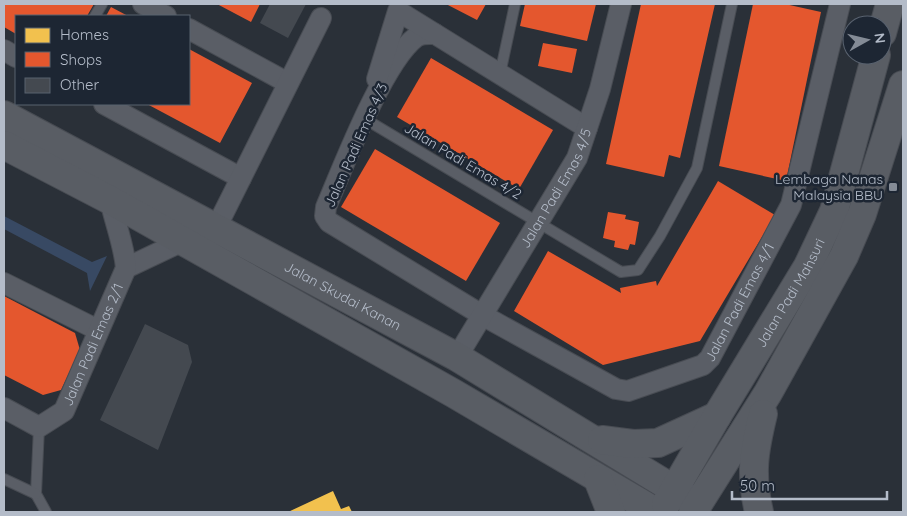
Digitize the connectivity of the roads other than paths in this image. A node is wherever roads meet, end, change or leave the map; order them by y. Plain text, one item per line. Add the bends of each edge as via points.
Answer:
1 (102, 4) edge
2 (143, 4) edge
3 (516, 4) edge
4 (621, 4) edge
5 (732, 4) edge
6 (840, 4) edge
7 (398, 8) edge
8 (96, 15) edge
9 (164, 15) edge
10 (321, 18) dead end
11 (190, 30) edge
12 (435, 34) junction
13 (873, 65) edge
14 (500, 74) junction
15 (288, 84) junction
16 (902, 96) edge
17 (106, 105) edge
18 (4, 115) edge
19 (364, 119) junction
20 (587, 128) junction
21 (4, 145) edge
22 (241, 178) junction
23 (110, 200) junction
24 (538, 222) junction
25 (215, 228) junction
26 (193, 247) junction
27 (126, 268) junction
28 (4, 283) edge
29 (482, 315) junction
30 (98, 330) junction
31 (457, 356) junction
32 (768, 393) junction
33 (4, 408) edge
34 (717, 416) junction
35 (40, 427) junction
36 (594, 440) junction
37 (4, 479) edge
38 (598, 479) junction
39 (676, 489) junction
40 (36, 494) junction
41 (700, 509) edge
42 (46, 512) edge
43 (611, 512) edge
44 (656, 512) edge
45 (662, 512) edge
46 (759, 512) edge

1 - 8 lane
2 - 9 street
3 - 14 lane
4 - 20 street, Jalan Padi Emas 4/5
5 - 24 lane, Jalan Padi Emas 4/2 via 697,168 638,270 621,272
6 - 29 street, Jalan Padi Emas 4/1 via 791,205 704,365 628,391 616,389
7 - 12 street
7 - 19 street
10 - 15 street
11 - 15 street
12 - 14 street
12 - 19 street, Jalan Padi Emas 4/3 via 423,34 406,49 390,70
13 - 34 street, Jalan Padi Mahsuri via 834,211 808,266
14 - 20 street
15 - 22 street
16 - 32 street, Jalan Padi Mahsuri via 862,214 844,256
17 - 22 street
18 - 25 street, Jalan Skudai Kanan
19 - 24 lane, Jalan Padi Emas 4/2
19 - 29 street, Jalan Padi Emas 4/3 via 326,207 328,222
20 - 24 street, Jalan Padi Emas 4/5 via 577,158
21 - 23 street
22 - 25 street
23 - 26 street
23 - 27 street, Jalan Padi Emas 2/1
24 - 29 street, Jalan Padi Emas 4/5
25 - 26 street
25 - 31 street, Jalan Skudai Kanan
26 - 27 street, Jalan Padi Emas 2/1
26 - 38 street via 453,393
27 - 30 street, Jalan Padi Emas 2/1
28 - 30 street
29 - 31 street, Jalan Padi Emas 4/5
30 - 35 street, Jalan Padi Emas 2/1 via 64,411
31 - 36 street, Jalan Skudai Kanan
32 - 41 street, Jalan Padi Mahsuri
32 - 46 street via 753,457 754,491
33 - 35 street
34 - 36 street via 658,443
34 - 39 street, Jalan Padi Mahsuri
35 - 40 lane
36 - 39 street, Jalan Skudai Kanan
37 - 40 lane
38 - 43 street
38 - 44 street
39 - 41 street, Jalan Skudai Kanan
39 - 45 street, Jalan Padi Mahsuri
40 - 42 lane

